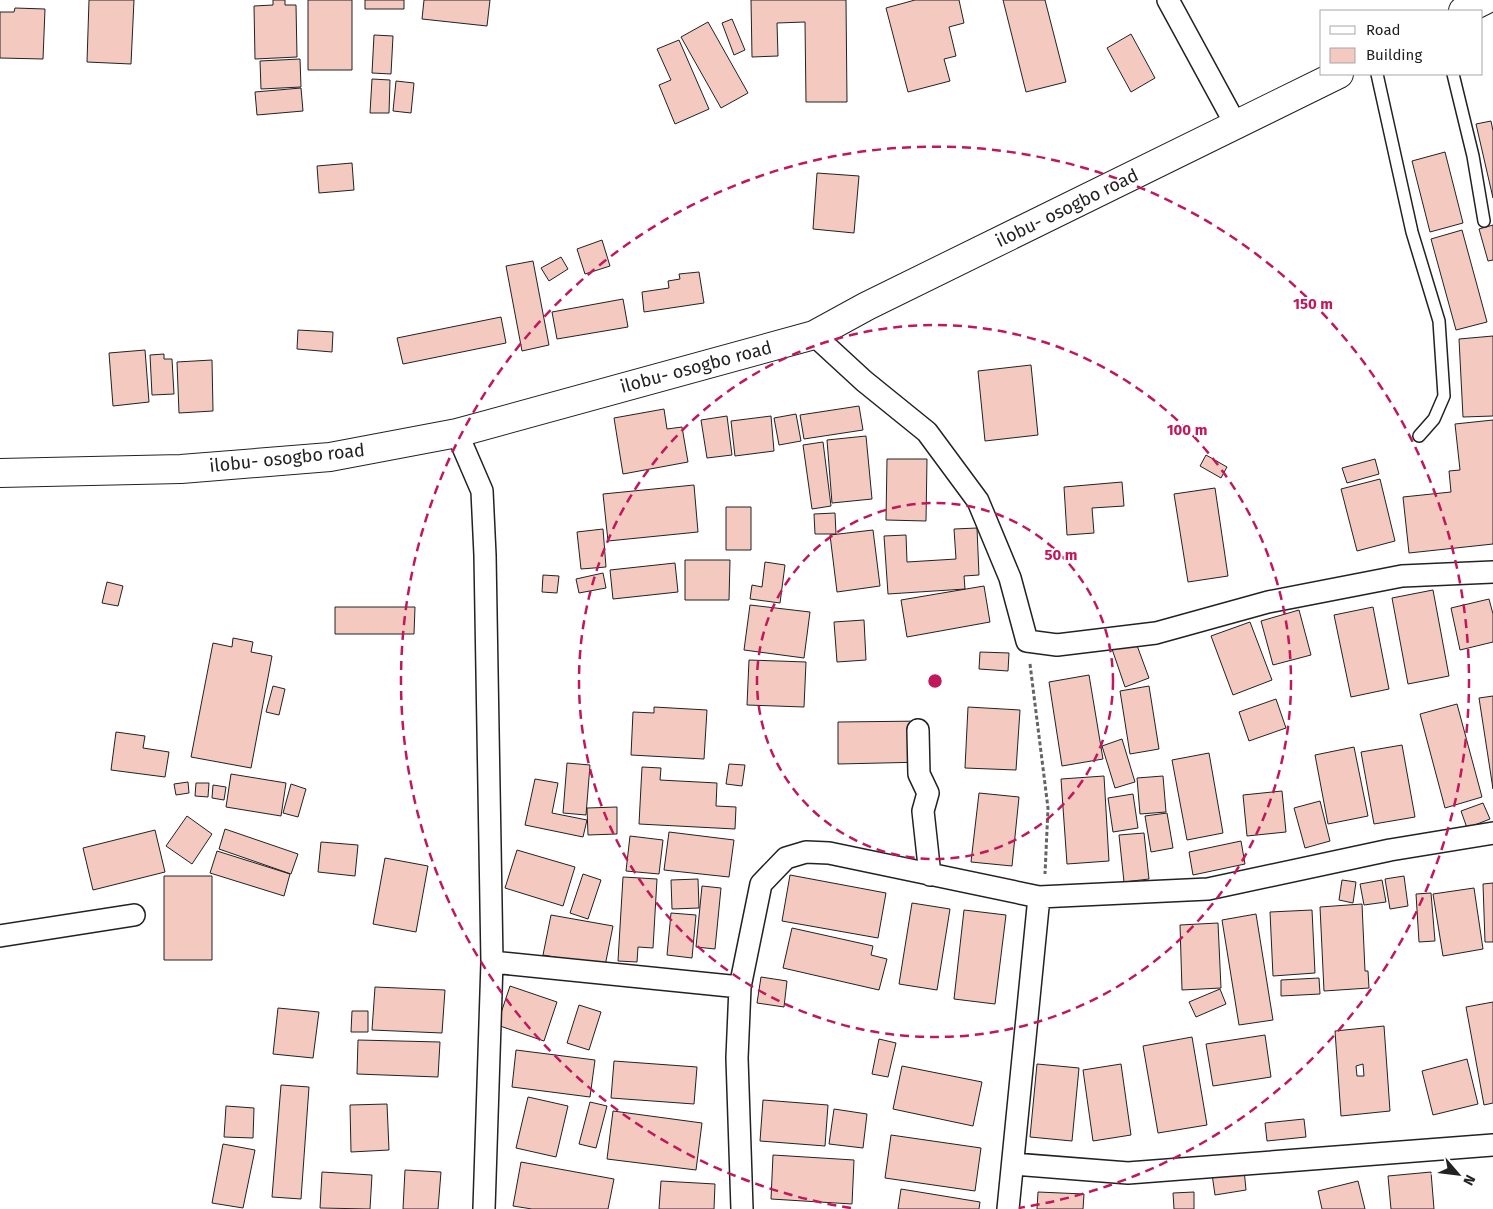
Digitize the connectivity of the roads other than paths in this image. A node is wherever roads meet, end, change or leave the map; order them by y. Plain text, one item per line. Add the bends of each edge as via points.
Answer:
1 (1168, 0) edge
2 (1485, 0) edge
3 (1465, 10) edge
4 (1337, 75) edge
5 (1377, 75) edge
6 (1453, 75) edge
7 (1236, 125) junction
8 (1484, 221) dead end
9 (814, 335) junction
10 (456, 433) junction
11 (1419, 436) dead end
12 (0, 473) edge
13 (1493, 572) edge
14 (918, 730) dead end
15 (1493, 833) edge
16 (930, 875) junction
17 (1038, 897) junction
18 (134, 915) dead end
19 (0, 936) edge
20 (492, 962) junction
21 (740, 987) junction
22 (1493, 1145) edge
23 (1014, 1164) junction
24 (484, 1209) edge
25 (742, 1209) edge
26 (1008, 1209) edge

1 - 7 street
2 - 3 main road
4 - 7 main road, ilobu- osogbo road
5 - 11 lane via 1412,232 1439,321 1444,396 1434,419
6 - 8 lane via 1473,156
7 - 9 main road, ilobu- osogbo road
9 - 10 main road, ilobu- osogbo road
9 - 13 street via 927,432 978,501 1010,578 1027,641 1056,645 1156,634 1268,602 1402,576
10 - 12 main road, ilobu- osogbo road via 330,457 181,469
10 - 20 street via 482,491
14 - 16 street via 919,774 928,792 923,811
15 - 17 street via 1390,850 1208,889
16 - 17 street
16 - 21 street via 830,853 806,852 786,858 761,884
17 - 23 street
18 - 19 street
20 - 21 street
20 - 24 street
21 - 25 street via 737,1058
22 - 23 street via 1128,1172
23 - 26 street

